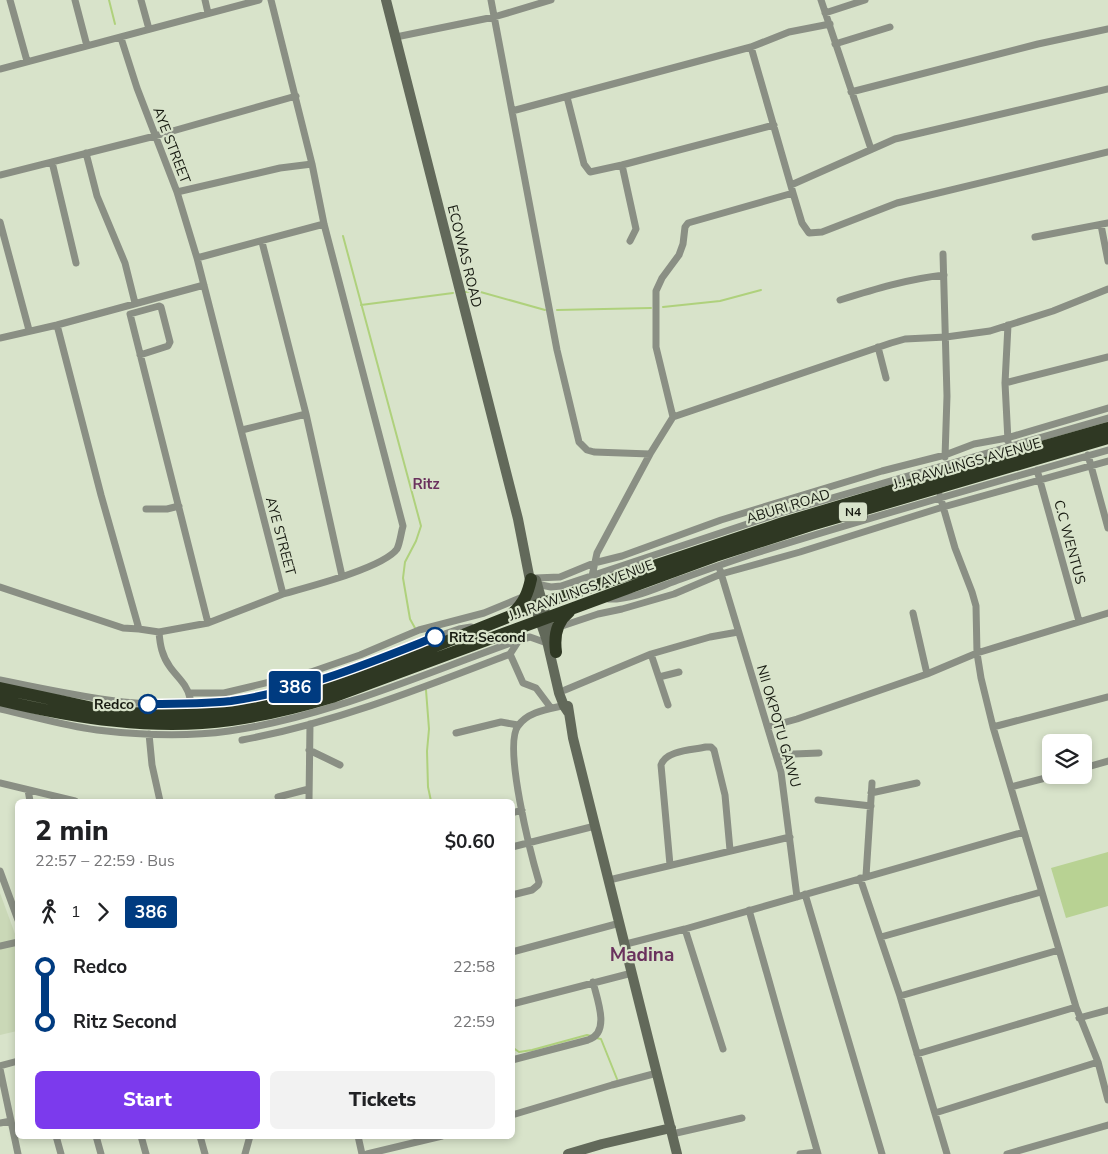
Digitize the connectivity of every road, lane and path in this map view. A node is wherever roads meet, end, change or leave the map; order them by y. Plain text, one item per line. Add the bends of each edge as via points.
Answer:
1 (10, 0) edge
2 (75, 0) edge
3 (142, 0) edge
4 (205, 0) edge
5 (259, 0) edge
6 (271, 0) edge
7 (386, 0) edge
8 (491, 0) edge
9 (551, 0) edge
10 (821, 0) edge
11 (865, 0) edge
12 (208, 13) junction
13 (826, 13) junction
14 (494, 17) junction
15 (830, 24) junction
16 (890, 27) dead end
17 (149, 29) junction
18 (1108, 29) edge
19 (396, 37) junction
20 (120, 38) junction
21 (835, 44) junction
22 (87, 46) junction
23 (751, 47) junction
24 (27, 61) junction
25 (0, 69) edge
26 (1108, 89) edge
27 (852, 92) junction
28 (296, 96) junction
29 (568, 96) junction
30 (512, 112) junction
31 (774, 125) junction
32 (155, 136) junction
33 (871, 149) junction
34 (1108, 152) edge
35 (86, 153) junction
36 (52, 162) junction
37 (312, 164) junction
38 (622, 165) junction
39 (0, 175) edge
40 (791, 185) junction
41 (178, 192) junction
42 (793, 194) junction
43 (0, 223) edge
44 (324, 224) junction
45 (1104, 224) edge
46 (1035, 237) dead end
47 (630, 241) dead end
48 (262, 242) junction
49 (1107, 250) edge
50 (943, 254) dead end
51 (197, 258) junction
52 (1108, 262) edge
53 (76, 263) dead end
54 (944, 275) junction
55 (204, 285) junction
56 (1108, 289) edge
57 (840, 300) dead end
58 (135, 303) junction
59 (57, 324) junction
60 (1008, 324) junction
61 (29, 330) junction
62 (946, 337) junction
63 (0, 338) edge
64 (878, 347) junction
65 (140, 356) junction
66 (1108, 357) edge
67 (886, 378) dead end
68 (1006, 383) junction
69 (1108, 408) edge
70 (306, 414) junction
71 (673, 417) junction
72 (1108, 418) edge
73 (1108, 428) edge
74 (242, 430) junction
75 (1007, 438) junction
76 (1108, 438) edge
77 (1047, 441) junction
78 (1009, 446) junction
79 (1108, 450) edge
80 (650, 454) junction
81 (1072, 454) junction
82 (945, 455) junction
83 (1088, 455) junction
84 (1108, 461) edge
85 (944, 465) junction
86 (1090, 466) junction
87 (1038, 470) junction
88 (1040, 479) junction
89 (940, 496) junction
90 (179, 506) junction
91 (943, 506) junction
92 (146, 509) dead end
93 (1108, 528) edge
94 (812, 530) junction
95 (715, 540) junction
96 (594, 563) junction
97 (718, 565) junction
98 (720, 574) junction
99 (342, 576) junction
100 (592, 576) junction
101 (534, 578) junction
102 (0, 587) edge
103 (283, 594) junction
104 (527, 595) junction
105 (601, 599) junction
106 (572, 609) junction
107 (541, 612) junction
108 (913, 613) dead end
109 (1108, 613) edge
110 (510, 616) junction
111 (1079, 621) junction
112 (208, 623) junction
113 (558, 628) junction
114 (139, 629) junction
115 (159, 632) junction
116 (738, 632) junction
117 (519, 640) junction
118 (547, 641) junction
119 (556, 652) junction
120 (978, 653) junction
121 (510, 654) junction
122 (651, 654) junction
123 (679, 672) dead end
124 (928, 674) junction
125 (659, 677) junction
126 (0, 680) edge
127 (0, 688) edge
128 (565, 690) junction
129 (363, 691) junction
130 (189, 694) junction
131 (1108, 697) edge
132 (0, 700) edge
133 (259, 700) junction
134 (82, 701) junction
135 (191, 704) junction
136 (668, 705) dead end
137 (566, 707) junction
138 (552, 708) junction
139 (0, 709) edge
140 (310, 724) junction
141 (518, 725) junction
142 (768, 727) junction
143 (993, 727) junction
144 (131, 728) junction
145 (456, 733) dead end
146 (149, 734) junction
147 (242, 740) dead end
148 (309, 750) junction
149 (819, 753) dead end
150 (778, 757) junction
151 (1108, 761) edge
152 (340, 765) dead end
153 (1092, 766) edge
154 (1042, 779) edge
155 (872, 782) dead end
156 (0, 783) edge
157 (917, 783) dead end
158 (1011, 787) junction
159 (309, 789) junction
160 (28, 790) junction
161 (871, 793) junction
162 (278, 797) dead end
163 (30, 799) edge
164 (66, 799) edge
165 (160, 799) edge
166 (309, 799) edge
167 (818, 800) dead end
168 (870, 806) junction
169 (522, 810) junction
170 (515, 812) edge
171 (595, 826) junction
172 (1024, 832) junction
173 (790, 836) junction
174 (528, 843) junction
175 (515, 846) edge
176 (730, 850) junction
177 (670, 865) junction
178 (0, 871) edge
179 (863, 877) junction
180 (1, 879) edge
181 (609, 880) junction
182 (1041, 892) junction
183 (515, 894) edge
184 (806, 894) junction
185 (797, 897) junction
186 (749, 910) junction
187 (15, 913) edge
188 (620, 923) junction
189 (685, 929) junction
190 (881, 937) junction
191 (15, 943) edge
192 (626, 944) junction
193 (0, 946) edge
194 (1059, 950) junction
195 (515, 951) edge
196 (632, 972) junction
197 (593, 982) junction
198 (900, 996) junction
199 (515, 1003) edge
200 (1076, 1008) junction
201 (1108, 1010) edge
202 (1080, 1018) junction
203 (723, 1049) dead end
204 (917, 1054) junction
205 (515, 1059) edge
206 (15, 1062) edge
207 (1098, 1062) junction
208 (0, 1068) edge
209 (657, 1074) junction
210 (1108, 1100) edge
211 (935, 1113) junction
212 (515, 1114) edge
213 (742, 1118) dead end
214 (11, 1120) junction
215 (0, 1123) edge
216 (1108, 1125) edge
217 (672, 1131) junction
218 (57, 1139) edge
219 (97, 1139) edge
220 (142, 1139) edge
221 (201, 1139) edge
222 (249, 1139) edge
223 (359, 1139) edge
224 (430, 1139) edge
225 (818, 1153) edge
226 (18, 1154) edge
227 (61, 1154) edge
228 (101, 1154) edge
229 (146, 1154) edge
230 (205, 1154) edge
231 (245, 1154) edge
232 (362, 1154) edge
233 (367, 1154) edge
234 (568, 1154) edge
235 (677, 1154) edge
236 (800, 1154) edge
237 (882, 1154) edge
238 (947, 1154) edge
239 (1007, 1154) edge

1 - 24 street
2 - 22 street
3 - 17 street
4 - 12 street
5 - 12 street
6 - 28 street
7 - 19 street, ECOWAS ROAD
8 - 14 street
9 - 14 street
10 - 13 street
11 - 13 street
12 - 17 street
13 - 15 street
14 - 19 street
14 - 30 street
15 - 21 street
15 - 23 street via 789,32
16 - 21 street
17 - 20 street
18 - 27 street
19 - 101 street, ECOWAS ROAD
20 - 22 street
20 - 32 street, AYE STREET
21 - 27 street
22 - 24 street
23 - 29 street
23 - 31 street
24 - 25 street
26 - 33 street via 895,139
27 - 33 street
28 - 32 street
28 - 37 street
29 - 30 street
29 - 38 street via 587,169 590,172
30 - 80 street via 556,350 579,442 594,452
31 - 38 street
31 - 40 street
32 - 35 street
32 - 41 street, AYE STREET
33 - 40 street
34 - 42 street via 897,203 815,234 804,228
35 - 36 street
35 - 58 street via 97,196 121,250
36 - 39 street
36 - 53 street
37 - 41 street via 280,168
37 - 44 street
38 - 47 street via 636,229
40 - 42 street
41 - 51 street, AYE STREET
42 - 71 street via 688,223 685,227 679,255 656,291 656,347
43 - 61 street
44 - 48 street
44 - 99 street via 403,526 397,548 380,563
45 - 46 street
45 - 49 street
48 - 51 street
48 - 70 street
49 - 52 street
50 - 54 street
51 - 55 street, AYE STREET
54 - 57 street via 923,277
54 - 62 street
55 - 58 street
55 - 74 street, AYE STREET
56 - 60 street via 1053,311
58 - 59 street
59 - 61 street
59 - 114 street
60 - 62 street via 990,331
60 - 68 street
61 - 63 street
62 - 64 street via 905,339
62 - 82 street
64 - 67 street
64 - 71 street
65 - 65 street via 168,346 170,342 159,306 130,314
65 - 90 street
66 - 68 street
68 - 75 street
69 - 75 street
70 - 74 street
70 - 99 street
71 - 80 street
72 - 77 street
73 - 77 highway, ABURI ROAD / N4
74 - 103 street, AYE STREET
75 - 78 street
75 - 82 street via 974,444
76 - 81 highway, J.J. RAWLINGS AVENUE / N4
77 - 78 street
77 - 95 highway, ABURI ROAD / N4 via 783,523
78 - 85 street
79 - 83 street
80 - 96 street
81 - 83 street
81 - 87 street
81 - 94 highway, J.J. RAWLINGS AVENUE / N4
82 - 85 street
82 - 96 street via 721,520
83 - 86 street
84 - 86 street
85 - 95 street via 780,513
86 - 88 street
86 - 93 street
87 - 88 street, C.C WENTUS
87 - 89 street
88 - 91 street
88 - 111 street, C.C WENTUS
89 - 91 street
89 - 94 street
90 - 92 street
90 - 112 street
91 - 98 street
91 - 120 street via 976,606
94 - 97 street
94 - 105 highway, J.J. RAWLINGS AVENUE / N4 via 715,556
95 - 100 street
95 - 107 highway, ABURI ROAD / N4 via 574,592
96 - 100 street
96 - 101 street via 560,577
97 - 98 street, NII OKPOTU GAWU
97 - 105 street via 648,591 622,598
98 - 113 street via 666,596
98 - 116 street, NII OKPOTU GAWU
99 - 103 street
100 - 101 street via 551,587
101 - 104 highway
101 - 107 street, ECOWAS ROAD
102 - 114 street, AYE STREET via 123,628
103 - 112 street, AYE STREET
104 - 110 highway
104 - 130 street via 484,613 419,630 311,672 224,694
105 - 106 highway, J.J. RAWLINGS AVENUE / N4
106 - 107 highway, J.J. RAWLINGS AVENUE / N4
106 - 113 highway
107 - 110 highway, ABURI ROAD / N4
107 - 118 street
107 - 119 street
107 - 129 highway, J.J. RAWLINGS AVENUE / N4 via 497,636
108 - 124 street
109 - 111 street
110 - 133 highway, ABURI ROAD / N4 via 330,688 289,700
111 - 120 street
112 - 115 street, AYE STREET
113 - 119 highway
114 - 115 street, AYE STREET
115 - 130 street via 162,653
116 - 122 street
116 - 142 street, NII OKPOTU GAWU
117 - 118 street via 530,637
117 - 121 street
117 - 129 street
118 - 137 street
119 - 128 street
120 - 124 street
120 - 143 street
121 - 138 street via 523,683 536,688
121 - 140 street via 371,706
122 - 125 street
122 - 128 street
123 - 125 street
124 - 142 street
125 - 136 street
126 - 134 street
127 - 134 highway, N4
128 - 137 street
129 - 144 highway, J.J. RAWLINGS AVENUE / N4 via 231,720
129 - 146 street via 294,718 237,730
130 - 135 street
131 - 143 street
132 - 144 highway, J.J. RAWLINGS AVENUE / N4
133 - 134 highway, N4 via 230,711 184,714 131,713
133 - 135 street
134 - 135 street
137 - 138 street
137 - 171 street
138 - 141 street via 538,712
139 - 144 street via 96,730
140 - 147 street
140 - 148 street
141 - 145 street via 501,722
141 - 169 street via 512,744
142 - 150 street, NII OKPOTU GAWU
143 - 158 street
144 - 146 street
146 - 165 street
148 - 152 street
148 - 159 street
149 - 150 street
150 - 173 street, NII OKPOTU GAWU
151 - 153 street
154 - 158 street
155 - 161 street
156 - 160 street
157 - 161 street
158 - 172 street
159 - 162 street
159 - 166 street
160 - 163 street
160 - 164 street
161 - 168 street
167 - 168 street
168 - 179 street
169 - 170 street
169 - 174 street
171 - 174 street
171 - 181 street
172 - 179 street
172 - 182 street
173 - 176 street
173 - 185 street, NII OKPOTU GAWU
174 - 175 street
174 - 183 street via 538,885
176 - 177 street
176 - 177 street via 725,795 714,750 706,747 670,755 661,765
177 - 181 street
178 - 180 street
179 - 184 street
179 - 190 street
180 - 187 street
181 - 188 street
182 - 190 street
182 - 194 street
184 - 185 street
184 - 237 street
185 - 186 street
186 - 189 street
186 - 225 street
188 - 192 street
188 - 195 street
189 - 192 street
189 - 203 street
190 - 198 street
191 - 193 street
192 - 196 street
194 - 198 street
194 - 200 street
196 - 197 street
196 - 209 street
197 - 199 street
197 - 205 street via 601,1020 601,1028 595,1036
198 - 204 street
200 - 202 street
200 - 204 street
201 - 202 street
202 - 207 street
204 - 211 street
206 - 208 street
207 - 210 street
207 - 211 street
208 - 214 street
209 - 212 street
209 - 217 street
211 - 238 street
213 - 217 street
214 - 215 street
214 - 226 street
216 - 239 street
217 - 234 street
217 - 235 street
218 - 227 street
219 - 228 street
220 - 229 street
221 - 230 street
222 - 231 street
223 - 232 street
224 - 233 street
225 - 236 street

